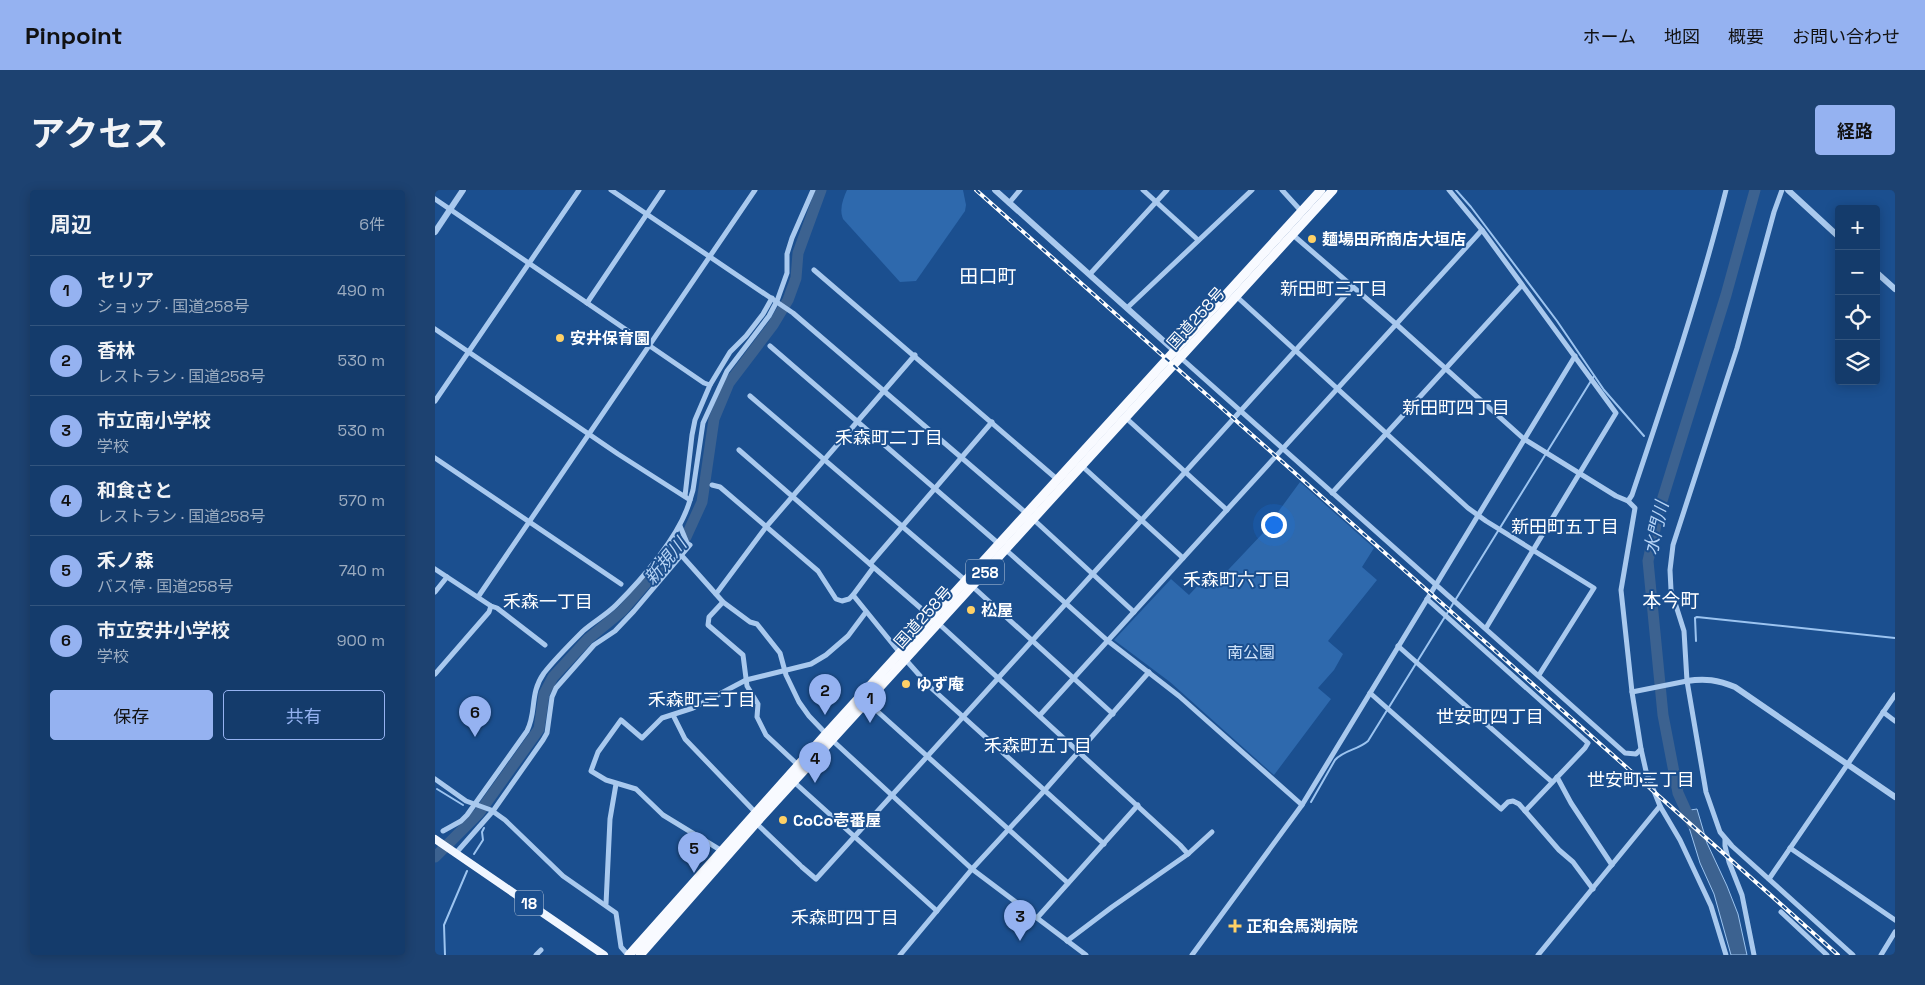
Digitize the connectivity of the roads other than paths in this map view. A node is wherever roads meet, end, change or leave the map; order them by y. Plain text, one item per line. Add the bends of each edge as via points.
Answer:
1 (463, 190) edge
2 (579, 190) edge
3 (611, 190) edge
4 (663, 190) edge
5 (755, 190) edge
6 (813, 190) edge
7 (995, 190) edge
8 (1020, 190) edge
9 (1143, 190) edge
10 (1167, 190) edge
11 (1251, 190) edge
12 (1282, 190) edge
13 (1321, 190) edge
14 (1333, 190) edge
15 (1449, 190) edge
16 (1726, 190) edge
17 (1781, 190) edge
18 (1788, 190) edge
19 (435, 199) edge
20 (1156, 202) junction
21 (1009, 203) junction
22 (450, 209) junction
23 (647, 214) junction
24 (1305, 214) junction
25 (1483, 230) junction
26 (435, 232) edge
27 (1835, 233) edge
28 (1293, 235) junction
29 (1198, 240) junction
30 (710, 257) junction
31 (528, 263) junction
32 (814, 270) dead end
33 (1090, 274) junction
34 (1880, 276) edge
35 (1522, 285) junction
36 (1353, 287) junction
37 (1895, 289) edge
38 (1236, 296) junction
39 (776, 301) junction
40 (587, 303) junction
41 (1127, 308) junction
42 (1397, 324) junction
43 (435, 329) edge
44 (649, 345) junction
45 (770, 346) dead end
46 (1174, 350) junction
47 (468, 351) junction
48 (1296, 351) junction
49 (915, 355) junction
50 (1575, 356) junction
51 (1181, 358) junction
52 (1445, 369) junction
53 (710, 385) junction
54 (1337, 388) junction
55 (884, 391) junction
56 (750, 396) dead end
57 (435, 401) edge
58 (1241, 411) junction
59 (1126, 418) junction
60 (857, 421) junction
61 (992, 422) junction
62 (589, 433) junction
63 (1387, 434) junction
64 (1524, 439) junction
65 (739, 450) dead end
66 (1282, 450) junction
67 (435, 458) edge
68 (961, 458) junction
69 (825, 459) junction
70 (1081, 466) junction
71 (1185, 472) junction
72 (1580, 473) junction
73 (1057, 480) junction
74 (711, 485) dead end
75 (935, 488) junction
76 (1332, 493) junction
77 (685, 496) junction
78 (793, 497) junction
79 (690, 500) junction
80 (1627, 501) junction
81 (1227, 510) junction
82 (1478, 515) junction
83 (1030, 516) junction
84 (1142, 520) junction
85 (529, 522) junction
86 (903, 526) junction
87 (680, 527) junction
88 (767, 527) junction
89 (1003, 547) junction
90 (1533, 550) junction
91 (682, 556) junction
92 (1183, 558) junction
93 (871, 566) junction
94 (435, 569) edge
95 (1093, 574) junction
96 (447, 577) junction
97 (621, 584) dead end
98 (969, 584) junction
99 (1436, 584) junction
100 (435, 592) edge
101 (715, 594) junction
102 (853, 595) junction
103 (478, 597) junction
104 (1427, 599) junction
105 (723, 602) junction
106 (1066, 603) junction
107 (491, 606) junction
108 (866, 612) junction
109 (1135, 612) junction
110 (935, 621) junction
111 (1486, 628) junction
112 (1032, 640) junction
113 (1108, 642) junction
114 (545, 646) dead end
115 (1398, 646) junction
116 (903, 656) junction
117 (785, 670) junction
118 (1149, 672) junction
119 (435, 674) edge
120 (1539, 676) junction
121 (999, 678) junction
122 (1073, 678) junction
123 (746, 680) junction
124 (1684, 681) junction
125 (1634, 691) junction
126 (1370, 693) junction
127 (1895, 695) edge
128 (867, 702) junction
129 (1883, 712) junction
130 (1113, 714) junction
131 (673, 715) junction
132 (1040, 715) junction
133 (963, 717) junction
134 (1895, 721) edge
135 (829, 737) junction
136 (1641, 749) junction
137 (1079, 751) junction
138 (927, 756) junction
139 (798, 765) junction
140 (1848, 765) junction
141 (1557, 777) junction
142 (435, 779) edge
143 (794, 782) junction
144 (1551, 782) junction
145 (616, 784) junction
146 (1044, 791) junction
147 (891, 795) junction
148 (1895, 797) edge
149 (476, 804) junction
150 (1138, 805) junction
151 (1302, 805) junction
152 (1661, 806) junction
153 (492, 811) junction
154 (1525, 811) junction
155 (755, 813) junction
156 (756, 823) junction
157 (1008, 830) junction
158 (443, 831) dead end
159 (1212, 832) dead end
160 (854, 836) junction
161 (1725, 839) junction
162 (438, 841) edge
163 (1104, 844) junction
164 (1790, 848) junction
165 (722, 851) junction
166 (454, 852) junction
167 (1188, 854) junction
168 (1612, 865) junction
169 (972, 869) junction
170 (1769, 879) junction
171 (1068, 883) junction
172 (1593, 889) junction
173 (605, 904) junction
174 (937, 911) junction
175 (1781, 912) dead end
176 (1037, 918) junction
177 (1895, 920) edge
178 (1895, 932) edge
179 (1067, 941) junction
180 (604, 955) edge
181 (628, 955) edge
182 (640, 955) edge
183 (900, 955) edge
184 (1086, 955) edge
185 (1192, 955) edge
186 (1538, 955) edge
187 (1725, 955) edge
188 (1754, 955) edge
189 (1827, 955) edge
190 (1853, 955) edge
191 (1881, 955) edge

1 - 22 street
2 - 31 street
3 - 23 street
4 - 23 street
5 - 30 street
6 - 39 street via 792,238 787,254 787,273
7 - 21 street
8 - 21 street
9 - 20 street
10 - 20 street
11 - 29 street
12 - 24 street
13 - 24 highway, 国道258号 / 258
14 - 24 highway, 国道258号 / 258
15 - 25 street
16 - 80 street via 1684,340 1632,495
17 - 124 street via 1737,348 1673,545 1671,590 1684,631
18 - 27 street
19 - 22 street
20 - 29 street
20 - 33 street
21 - 33 street
22 - 26 street
22 - 31 street
23 - 30 street
23 - 40 street
24 - 28 highway, 国道258号 / 258
24 - 46 highway, 国道258号 / 258
25 - 35 street
25 - 42 street
28 - 36 street
28 - 38 highway, 国道258号 / 258
29 - 41 street
30 - 39 street
30 - 44 street
31 - 40 street
31 - 47 street
32 - 49 street
33 - 41 street
34 - 37 street
35 - 50 street
35 - 52 street
36 - 42 street
36 - 48 street
38 - 48 street
38 - 51 highway, 国道258号 / 258
39 - 53 street via 729,352
39 - 55 street
39 - 79 street via 769,316 727,371 703,423
40 - 44 street
41 - 46 street
42 - 52 street
42 - 54 street
43 - 47 street
44 - 53 street
44 - 62 street
45 - 60 street
46 - 51 street
46 - 73 highway, 国道258号 / 258
47 - 57 street
47 - 62 street
48 - 54 street
48 - 58 street
49 - 55 street
49 - 61 street
50 - 64 street
50 - 72 street via 1616,413
51 - 58 street
51 - 59 highway, 国道258号 / 258
52 - 63 street
52 - 64 street
53 - 77 street via 695,420
54 - 63 street
54 - 66 street
55 - 60 street
55 - 68 street
56 - 69 street
58 - 66 street
58 - 71 street
59 - 70 highway, 国道258号 / 258
59 - 71 street
60 - 69 street
60 - 75 street
61 - 68 street
61 - 73 street
62 - 77 street
62 - 85 street
63 - 76 street
63 - 82 street
64 - 72 street
64 - 82 street
65 - 78 street
66 - 76 street
66 - 81 street
67 - 85 street
68 - 75 street
68 - 83 street
69 - 78 street
69 - 86 street
70 - 83 highway, 国道258号 / 258
70 - 84 street
71 - 81 street
71 - 84 street
72 - 80 street
72 - 90 street
73 - 83 highway, 国道258号 / 258
74 - 88 street via 720,487
75 - 86 street
75 - 89 street
76 - 99 street
77 - 79 street
78 - 88 street
78 - 93 street
79 - 87 street
80 - 125 street via 1635,508 1621,590
81 - 92 street
82 - 90 street
82 - 99 street
83 - 89 highway, 国道258号 / 258
83 - 95 street
84 - 92 street
84 - 95 street
85 - 97 street
85 - 103 street
86 - 93 street
86 - 98 street
87 - 91 street via 690,545
87 - 149 street via 615,605 583,631 544,673 533,696 530,726
88 - 101 street
88 - 102 street via 818,571 836,599 842,602
89 - 98 highway, 国道258号 / 258
89 - 106 street
90 - 111 street
90 - 120 street via 1594,588
91 - 101 street
91 - 153 street via 615,631 594,645 556,688 547,732
92 - 109 street
93 - 102 street
93 - 110 street
94 - 96 street
95 - 106 street
95 - 109 street
96 - 100 street
96 - 103 street
98 - 110 highway, 国道258号 / 258
98 - 112 street
99 - 104 street
99 - 111 street
101 - 105 street
102 - 108 street
103 - 107 street
104 - 115 street
104 - 141 street via 1589,743
105 - 117 street via 757,624 780,653
105 - 123 street via 709,617 708,625 743,655
106 - 112 street
106 - 113 street
107 - 114 street
107 - 119 street
108 - 116 street
108 - 117 street via 826,655 811,664
109 - 113 street
110 - 116 highway, 国道258号 / 258
110 - 121 street
111 - 120 street
112 - 121 street
112 - 122 street
113 - 118 street
113 - 122 street
115 - 126 street
115 - 144 street
116 - 128 highway, 国道258号 / 258
116 - 133 street via 929,686
116 - 135 highway, 国道258号 / 258
117 - 123 street
117 - 135 street via 799,702
118 - 130 street
118 - 151 street
120 - 136 street via 1625,752 1636,754
121 - 132 street
121 - 133 street
122 - 130 street
122 - 132 street
123 - 131 street via 702,704
123 - 139 street via 758,704 757,717 765,735
124 - 125 street
124 - 140 street via 1705,678 1735,687
124 - 161 street via 1706,792
125 - 136 street
126 - 151 street
126 - 154 street via 1501,809 1513,801
127 - 129 street
128 - 135 highway, 国道258号 / 258
128 - 138 street
129 - 134 street
129 - 140 street
130 - 137 street
131 - 145 street via 662,718 642,738 621,720 598,752 591,771
131 - 155 street via 685,739
132 - 137 street
133 - 138 street
133 - 146 street
135 - 139 highway, 国道258号 / 258
135 - 143 highway, 国道258号 / 258
135 - 147 street
136 - 152 street via 1646,771
137 - 146 street
137 - 150 street
138 - 147 street
138 - 157 street
139 - 155 highway, 国道258号 / 258
140 - 148 street
140 - 164 street
141 - 144 street
141 - 168 street
142 - 149 street via 466,801
143 - 156 highway, 国道258号 / 258
143 - 160 street
144 - 154 street
145 - 165 street via 636,789 663,815
145 - 173 street via 610,819
146 - 157 street
146 - 163 street
147 - 160 street
147 - 169 street
149 - 153 street
149 - 158 street via 461,821
150 - 163 street
150 - 167 street
151 - 185 street
152 - 168 street
152 - 187 street via 1708,897
153 - 166 street
153 - 173 street via 563,876
154 - 172 street via 1573,862
155 - 165 highway, 国道258号 / 258
156 - 160 street via 816,879
156 - 182 highway, 国道258号 / 258
157 - 169 street
157 - 171 street
159 - 167 street
160 - 174 street
161 - 170 street
161 - 188 street via 1729,862 1743,895
162 - 166 main road, 18
163 - 171 street
164 - 170 street
164 - 177 street
165 - 181 highway, 国道258号 / 258
166 - 180 main road, 18
167 - 179 street
168 - 172 street
169 - 174 street
169 - 176 street
170 - 190 street
171 - 176 street
172 - 186 street
173 - 181 street via 616,913 621,946
174 - 183 street
175 - 189 street
176 - 179 street
178 - 191 street
179 - 184 street

